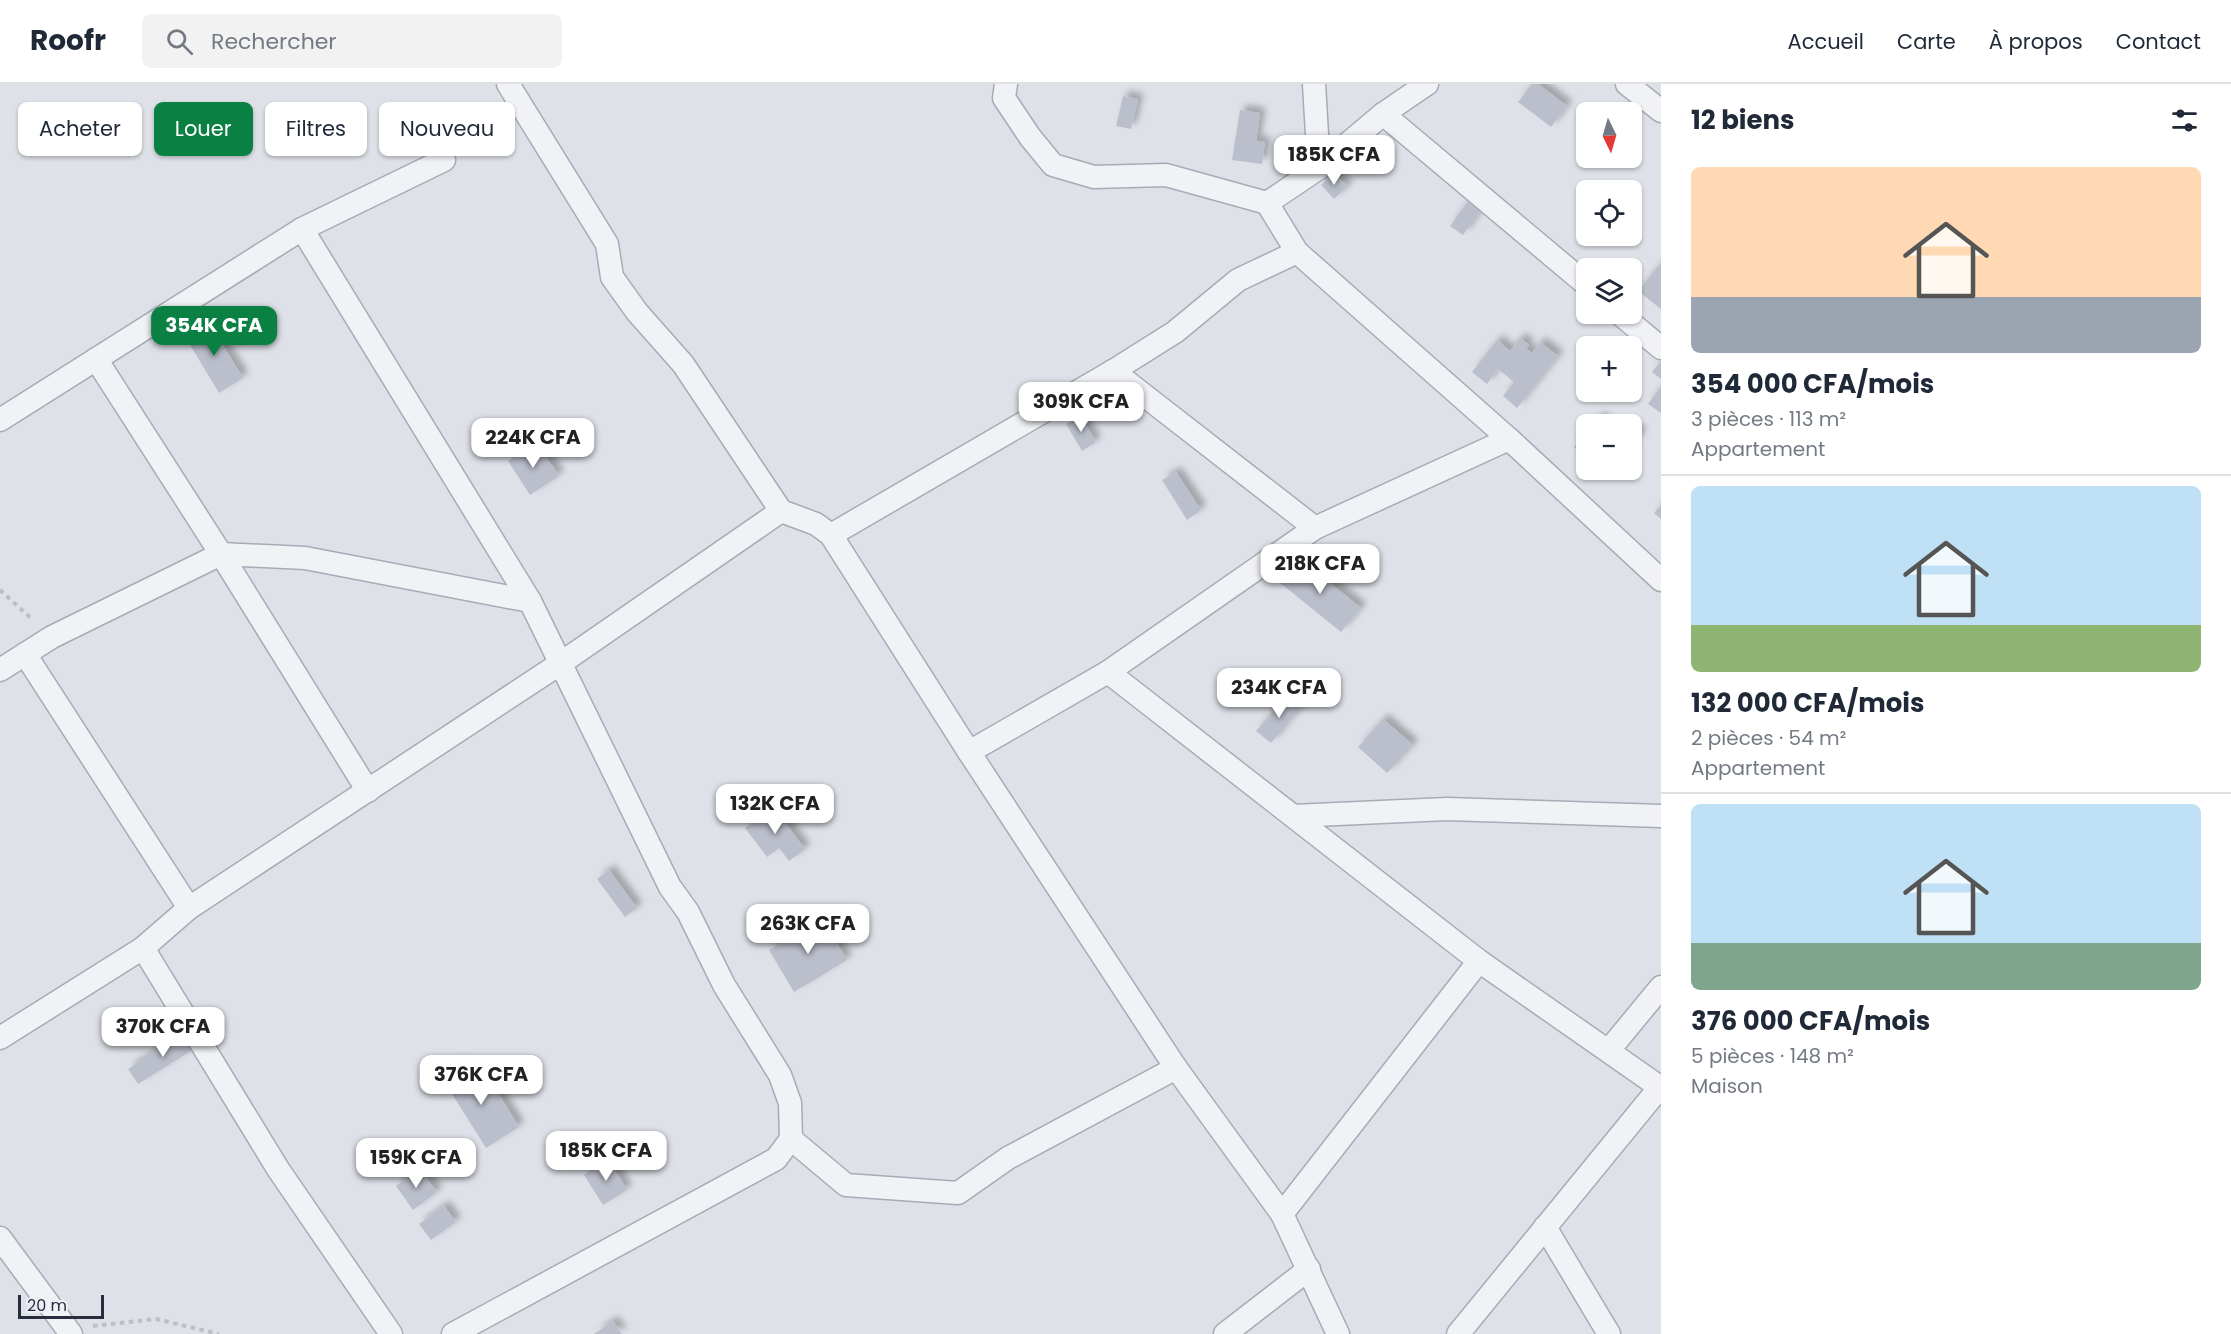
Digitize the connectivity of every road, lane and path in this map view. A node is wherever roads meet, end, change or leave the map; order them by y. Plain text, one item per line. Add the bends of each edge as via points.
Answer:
1 (508, 84) edge
2 (1005, 84) edge
3 (1314, 84) edge
4 (1427, 84) edge
5 (1627, 84) edge
6 (1661, 111) edge
7 (1383, 114) junction
8 (444, 160) dead end
9 (1319, 168) junction
10 (1267, 203) junction
11 (302, 229) junction
12 (1297, 252) junction
13 (1576, 276) edge
14 (1632, 324) edge
15 (1661, 348) edge
16 (96, 359) junction
17 (1113, 371) junction
18 (0, 420) edge
19 (1509, 439) junction
20 (781, 511) junction
21 (1315, 528) junction
22 (831, 535) junction
23 (221, 554) junction
24 (1661, 580) edge
25 (0, 590) edge
26 (530, 601) junction
27 (52, 637) junction
28 (25, 654) junction
29 (561, 663) junction
30 (0, 670) edge
31 (1108, 672) junction
32 (969, 752) junction
33 (368, 791) junction
34 (1293, 816) junction
35 (1661, 816) edge
36 (189, 908) junction
37 (143, 948) junction
38 (1479, 961) junction
39 (1661, 987) edge
40 (0, 1038) edge
41 (1609, 1050) junction
42 (1176, 1068) junction
43 (1660, 1087) edge
44 (792, 1138) junction
45 (1282, 1214) junction
46 (1545, 1227) junction
47 (0, 1238) edge
48 (1309, 1269) junction
49 (66, 1332) edge
50 (219, 1334) edge
51 (391, 1334) edge
52 (453, 1334) edge
53 (1225, 1334) edge
54 (1338, 1334) edge
55 (1458, 1334) edge
56 (1609, 1334) edge

1 - 20 street via 607,244 612,277 682,364
2 - 10 street via 1004,98 1053,165 1094,177 1167,175
3 - 9 street
4 - 7 street
5 - 6 street
7 - 9 street
7 - 13 street
8 - 11 street
9 - 10 street
10 - 12 street
11 - 16 street
11 - 26 street
12 - 17 street via 1238,280 1175,332
12 - 19 street
14 - 15 street
16 - 18 street
16 - 23 street
17 - 21 street
17 - 22 street
19 - 21 street
19 - 24 street
20 - 22 street via 816,524
20 - 29 street
21 - 31 street
22 - 32 street
23 - 26 street via 305,558
23 - 27 street
23 - 33 street
25 - 27 path
26 - 29 street
27 - 28 street
28 - 30 street
28 - 36 street
29 - 33 street
29 - 44 street via 670,887 780,1075 790,1104
31 - 32 street
31 - 34 street
32 - 42 street
33 - 36 street
34 - 35 street via 1446,809
34 - 38 street
36 - 37 street
37 - 40 street
37 - 51 street via 278,1169
38 - 41 street
38 - 45 street
39 - 41 street
41 - 43 street
42 - 44 street via 1008,1158 958,1193 846,1185
42 - 45 street
43 - 46 street
44 - 52 street via 776,1159
45 - 48 street
46 - 55 street
46 - 56 street
47 - 49 street
48 - 53 street
48 - 54 street
49 - 50 path via 156,1318

